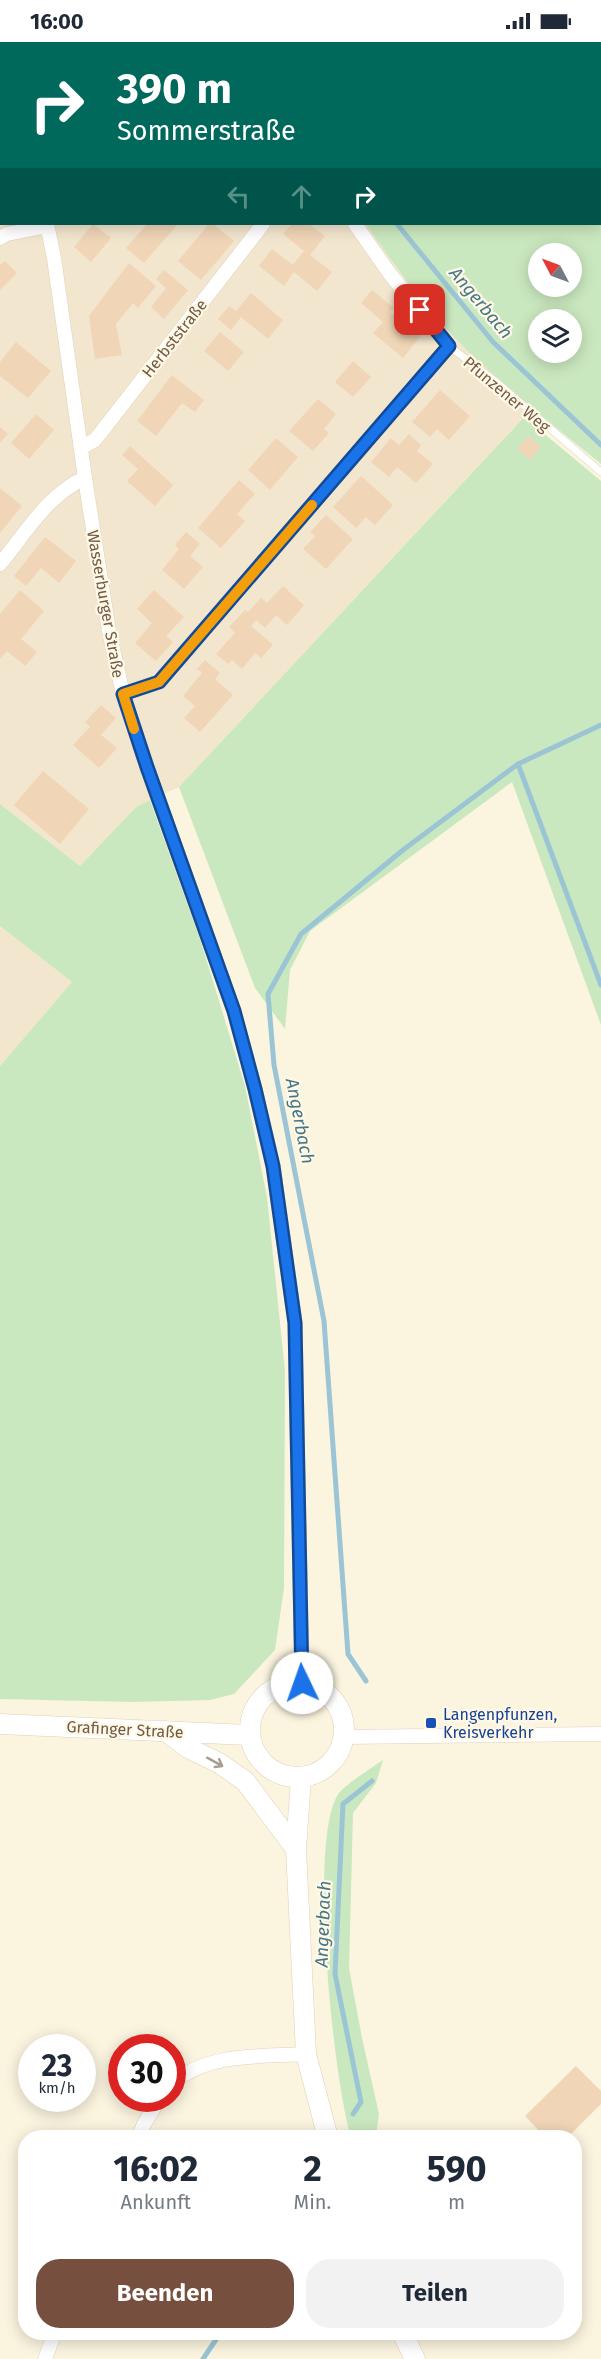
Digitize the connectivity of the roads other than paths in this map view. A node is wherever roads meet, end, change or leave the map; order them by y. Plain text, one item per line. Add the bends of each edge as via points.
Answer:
1 (47, 225) edge
2 (262, 225) edge
3 (356, 225) edge
4 (0, 238) edge
5 (449, 346) junction
6 (82, 447) junction
7 (601, 472) edge
8 (85, 478) junction
9 (0, 564) edge
10 (123, 694) junction
11 (302, 1683) junction
12 (0, 1724) edge
13 (166, 1731) junction
14 (601, 1734) edge
15 (249, 1735) junction
16 (344, 1737) junction
17 (301, 1778) junction
18 (296, 1849) junction
19 (306, 2055) junction
20 (186, 2076) edge
21 (151, 2112) edge
22 (141, 2130) edge
23 (326, 2130) edge
24 (52, 2340) edge
25 (406, 2340) edge
26 (45, 2359) edge
27 (415, 2359) edge

1 - 4 street
1 - 6 street, Wasserburger Straße
2 - 6 street, Herbststraße via 95,440
3 - 5 street, Pfunzener Weg
5 - 7 lane, Pfunzener Weg
5 - 10 street via 159,682
6 - 8 street, Wasserburger Straße
8 - 9 street via 70,484 52,501
8 - 10 street, Wasserburger Straße
10 - 11 street, Wasserburger Straße via 234,1011 273,1166 295,1323
11 - 15 main road via 288,1683 263,1696 255,1707
11 - 16 main road via 330,1695 344,1722
12 - 13 main road, Grafinger Straße
13 - 15 main road, Grafinger Straße
13 -> 18 main road via 245,1781
14 - 16 street
15 - 17 main road via 257,1756 272,1772
16 - 17 main road via 330,1765
17 - 18 main road
18 - 19 main road
19 - 20 street via 226,2059
19 - 23 main road
21 - 22 street
24 - 26 street
25 - 27 main road

